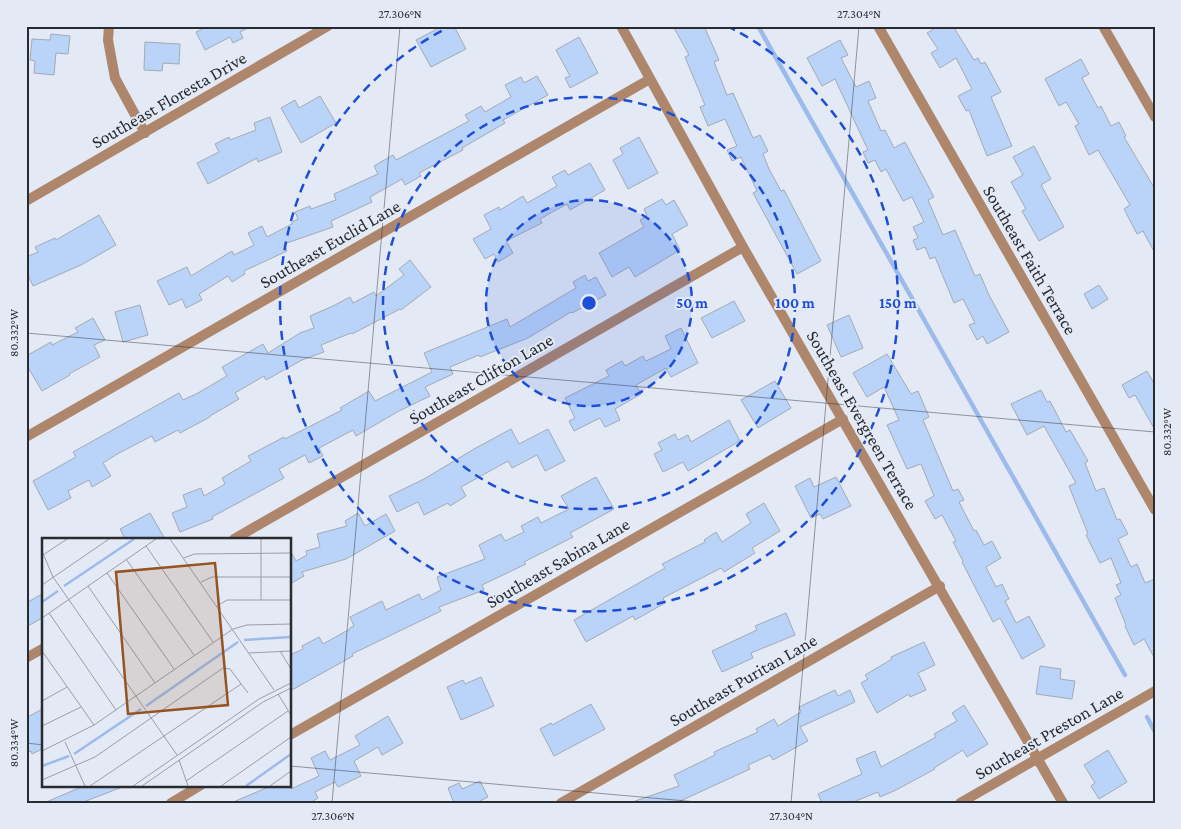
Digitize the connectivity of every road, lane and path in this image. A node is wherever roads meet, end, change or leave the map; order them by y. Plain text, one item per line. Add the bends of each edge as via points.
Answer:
1 (109, 26) edge
2 (328, 26) edge
3 (621, 26) edge
4 (878, 26) edge
5 (1103, 26) edge
6 (650, 79) junction
7 (1155, 117) edge
8 (145, 133) junction
9 (26, 201) edge
10 (743, 247) junction
11 (843, 419) junction
12 (26, 437) edge
13 (1155, 510) edge
14 (236, 538) edge
15 (940, 586) junction
16 (42, 649) edge
17 (26, 658) edge
18 (1155, 691) edge
19 (291, 734) edge
20 (1038, 759) junction
21 (199, 786) edge
22 (171, 803) edge
23 (561, 803) edge
24 (960, 803) edge
25 (1063, 803) edge

1 - 8 street via 108,40 115,78
2 - 8 street, Southeast Floresta Drive
3 - 6 street, Southeast Evergreen Terrace
4 - 13 street, Southeast Faith Terrace
5 - 7 street
6 - 10 street, Southeast Evergreen Terrace
6 - 12 street, Southeast Euclid Lane
8 - 9 street, Southeast Floresta Drive
10 - 11 street, Southeast Evergreen Terrace
10 - 14 street, Southeast Clifton Lane
11 - 15 street, Southeast Evergreen Terrace
11 - 19 street, Southeast Sabina Lane
15 - 20 street, Southeast Evergreen Terrace
15 - 23 street, Southeast Puritan Lane
16 - 17 street
18 - 20 street, Southeast Preston Lane
20 - 24 street, Southeast Preston Lane
20 - 25 street, Southeast Evergreen Terrace
21 - 22 street

